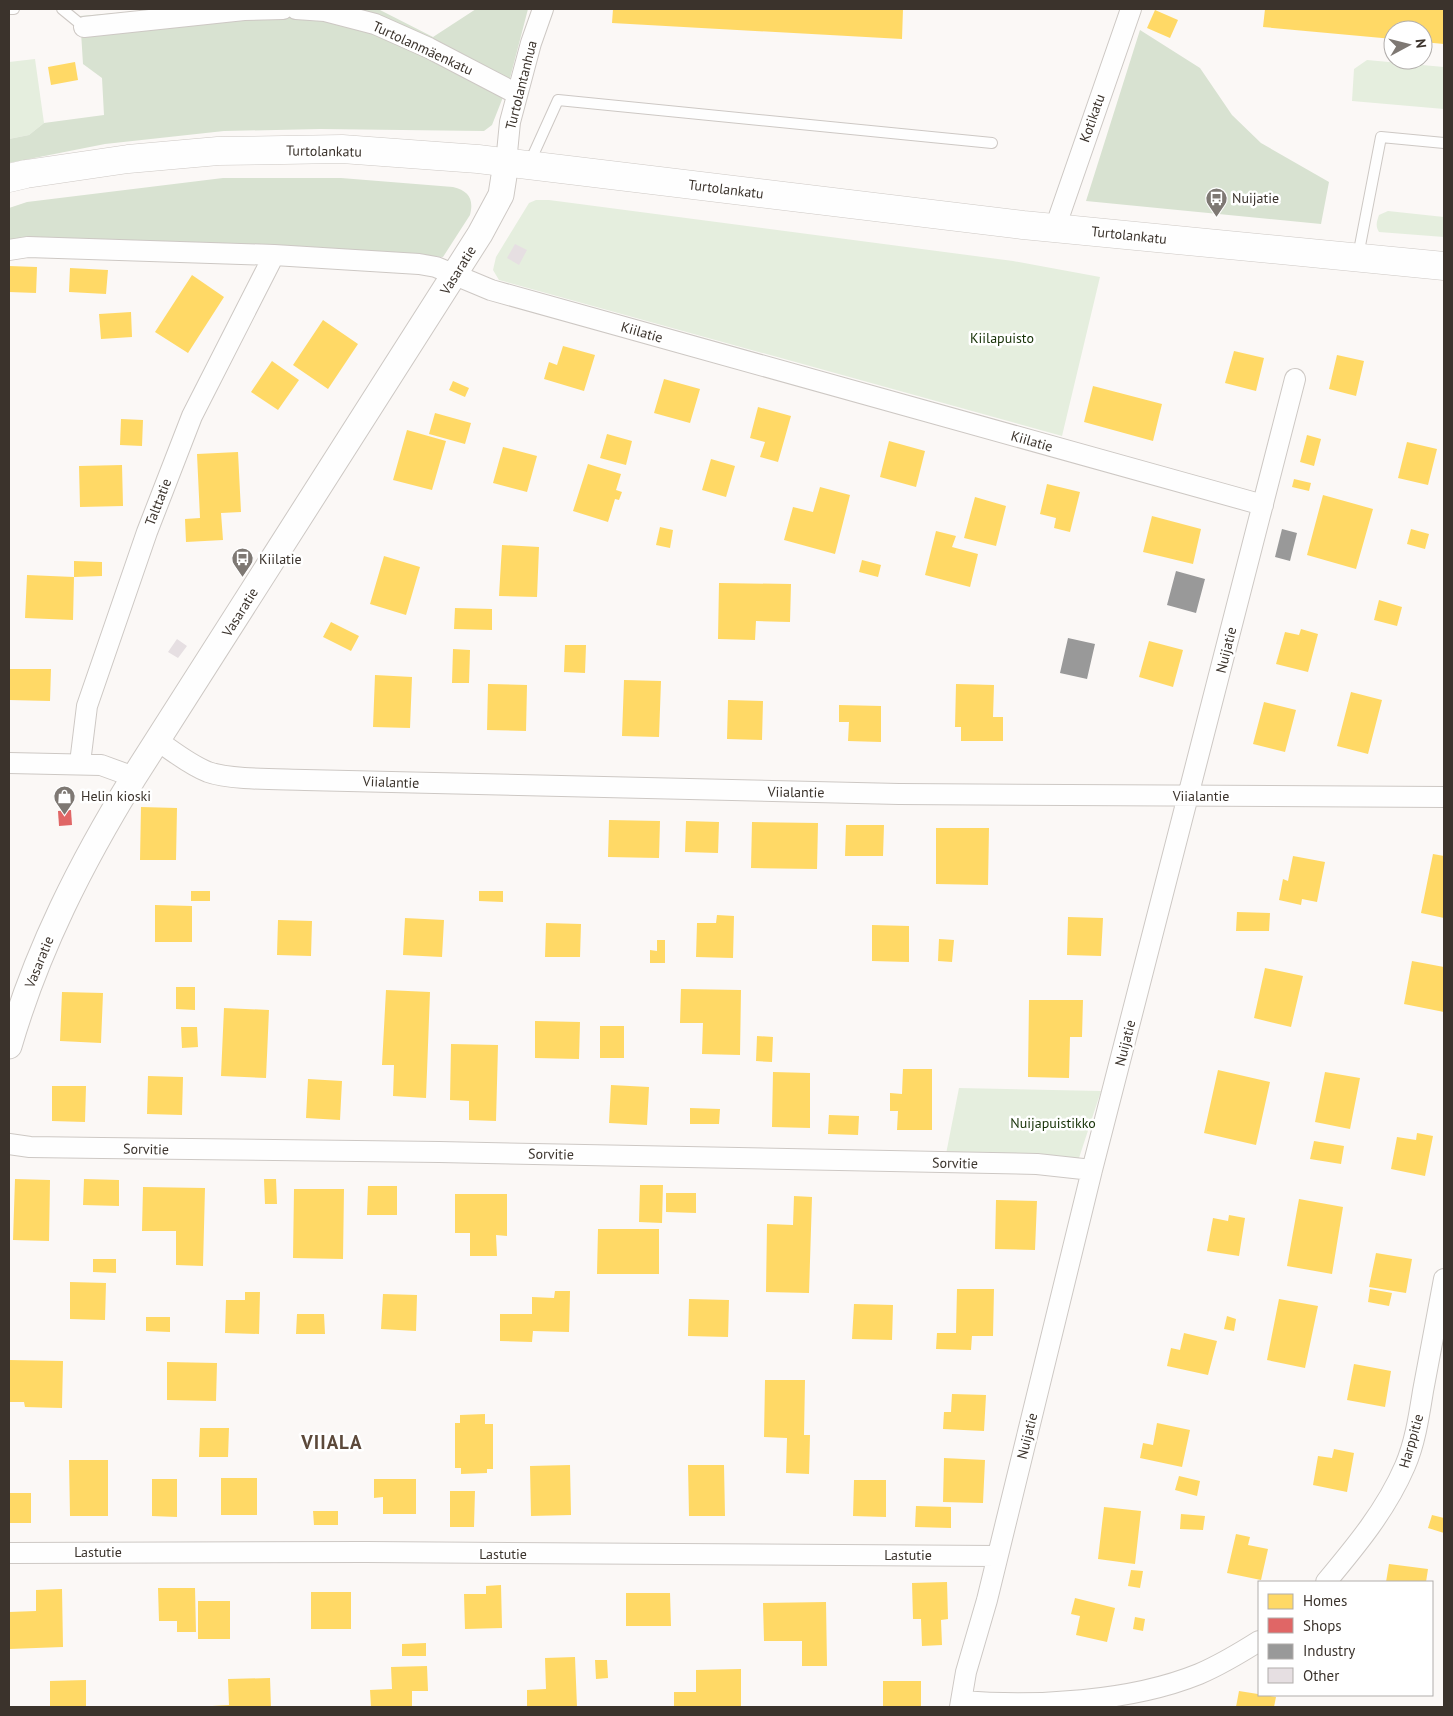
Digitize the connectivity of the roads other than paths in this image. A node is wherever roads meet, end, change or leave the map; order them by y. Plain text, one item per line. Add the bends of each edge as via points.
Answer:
1 (9, 9) edge
2 (14, 9) edge
3 (62, 9) edge
4 (283, 9) edge
5 (296, 9) edge
6 (543, 9) edge
7 (1131, 9) edge
8 (84, 27) joint
9 (517, 94) junction
10 (992, 143) dead end
11 (1444, 143) edge
12 (517, 164) junction
13 (9, 178) edge
14 (1055, 228) junction
15 (9, 250) edge
16 (274, 255) junction
17 (1358, 258) junction
18 (1444, 266) edge
19 (455, 275) junction
20 (1295, 379) dead end
21 (1263, 505) junction
22 (158, 741) junction
23 (80, 763) junction
24 (9, 764) edge
25 (134, 777) junction
26 (1189, 796) junction
27 (1444, 797) edge
28 (9, 1046) edge
29 (9, 1144) edge
30 (1092, 1170) junction
31 (1444, 1279) edge
32 (9, 1553) edge
33 (998, 1556) junction
34 (1327, 1581) edge
35 (1258, 1642) edge
36 (961, 1704) edge

1 - 2 lane
3 - 8 lane
4 - 8 street via 244,10
5 - 9 street, Turtolanmäenkatu via 325,11 375,24
6 - 9 street, Turtolantanhua
7 - 14 street, Kotikatu
9 - 12 street, Turtolantanhua via 510,122
10 - 12 lane via 558,100
11 - 17 lane via 1381,137
12 - 13 main road, Turtolankatu via 342,149 218,151 128,159
12 - 14 main road, Turtolankatu
12 - 19 street, Vasaratie
14 - 17 main road, Turtolankatu
15 - 16 street, Kiilatie via 28,247
16 - 19 street, Kiilatie via 430,266
16 - 23 street, Talttatie via 192,416 150,523 87,706
17 - 18 main road, Turtolankatu
19 - 21 street, Kiilatie via 508,295
19 - 22 street, Vasaratie
20 - 21 street, Nuijatie
21 - 26 street, Nuijatie
22 - 25 street, Vasaratie
22 - 26 street, Viialantie via 208,772 237,777 899,794
23 - 24 street
23 - 25 street via 101,764
25 - 28 street, Vasaratie via 87,856 62,908
26 - 27 street, Viialantie
26 - 30 street, Nuijatie
29 - 30 street, Sorvitie via 1028,1164
30 - 33 street, Nuijatie
31 - 34 street, Harppitie via 1417,1426 1406,1464 1378,1515
32 - 33 street, Lastutie
33 - 36 street, Nuijatie via 966,1672
35 - 36 street via 1199,1674 1150,1690 1047,1702

